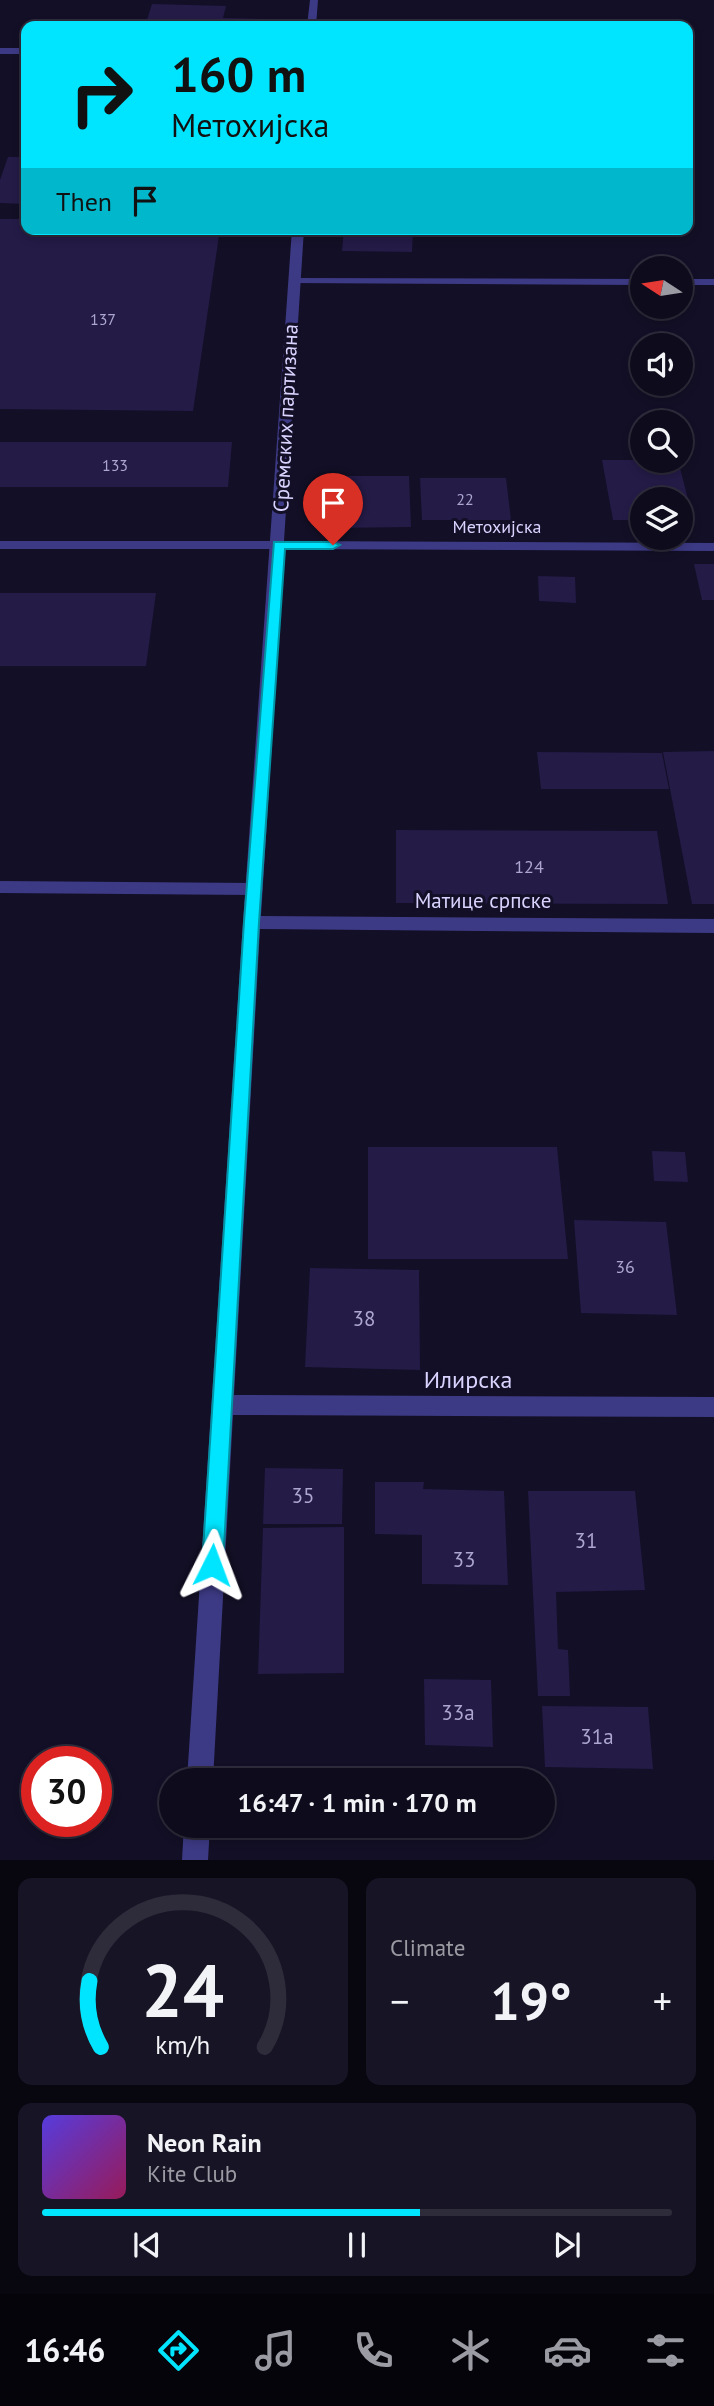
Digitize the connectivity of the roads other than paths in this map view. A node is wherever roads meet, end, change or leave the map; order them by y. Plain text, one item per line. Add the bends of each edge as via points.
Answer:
1 (314, 0) edge
2 (312, 21) edge
3 (0, 51) edge
4 (21, 51) edge
5 (298, 235) edge
6 (294, 281) junction
7 (630, 282) edge
8 (693, 282) edge
9 (714, 282) edge
10 (0, 545) edge
11 (279, 545) junction
12 (714, 547) edge
13 (0, 887) edge
14 (254, 889) junction
15 (251, 922) junction
16 (714, 926) edge
17 (222, 1405) junction
18 (714, 1407) edge
19 (201, 1768) edge
20 (196, 1838) edge
21 (195, 1860) edge

1 - 2 street
3 - 4 street
5 - 6 street, Сремских партизана
6 - 7 street
6 - 11 street, Сремских партизана
8 - 9 street
10 - 11 street, Метохијска
11 - 12 street, Метохијска
11 - 14 street, Сремских партизана
13 - 14 street
14 - 15 street, Сремских партизана
15 - 16 street, Матице српске
15 - 17 street, Сремских партизана
17 - 18 street, Илирска
17 - 19 street, Сремских партизана
20 - 21 street

